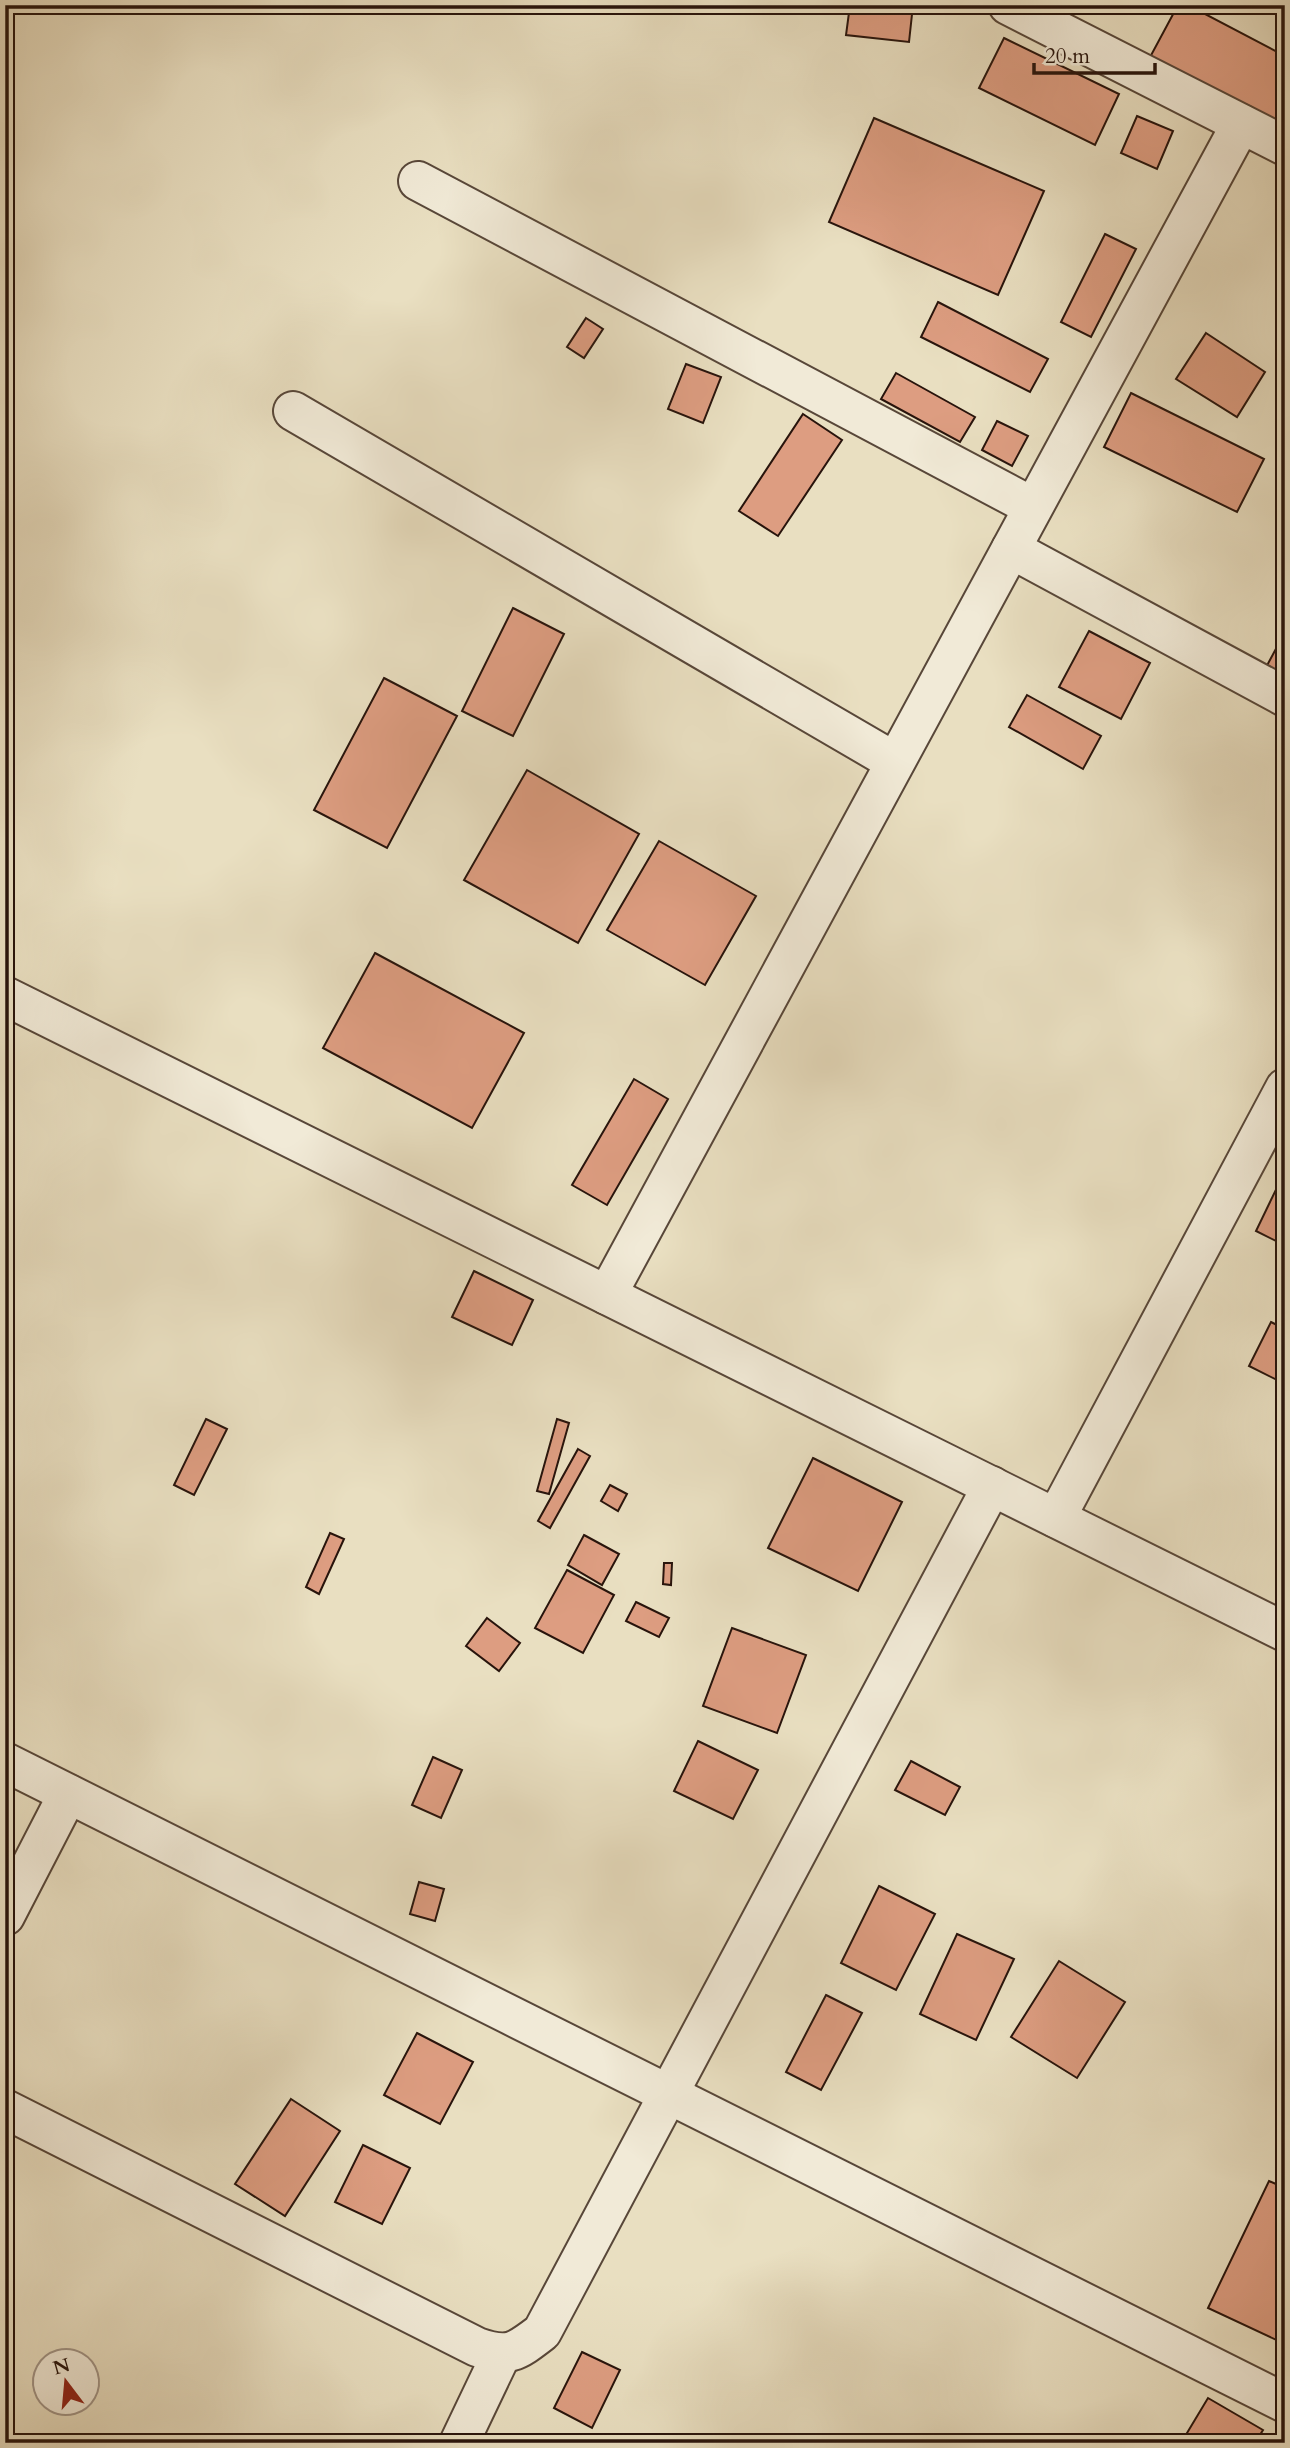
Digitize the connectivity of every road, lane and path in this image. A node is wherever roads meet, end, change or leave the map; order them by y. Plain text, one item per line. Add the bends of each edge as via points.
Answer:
1 (1008, 5) edge
2 (1241, 124) junction
3 (1285, 146) edge
4 (418, 181) dead end
5 (293, 411) dead end
6 (1033, 507) junction
7 (1011, 549) junction
8 (1285, 697) edge
9 (895, 762) junction
10 (5, 996) edge
11 (1285, 1088) edge
12 (607, 1295) junction
13 (992, 1486) junction
14 (1056, 1518) junction
15 (1285, 1632) edge
16 (5, 1762) edge
17 (68, 1794) junction
18 (5, 1916) edge
19 (669, 2095) junction
20 (5, 2109) edge
21 (501, 2355) junction
22 (1285, 2403) edge
23 (459, 2443) edge

1 - 2 street
2 - 3 street
2 - 6 street
4 - 6 street
5 - 9 street
6 - 7 street
7 - 8 street
7 - 9 street
9 - 12 street
10 - 12 street
11 - 14 street
12 - 13 street
13 - 14 street
13 - 19 street
14 - 15 street
16 - 17 street
17 - 18 street
17 - 19 street
19 - 21 street via 542,2332 519,2349
19 - 22 street
20 - 21 street
21 - 23 street

